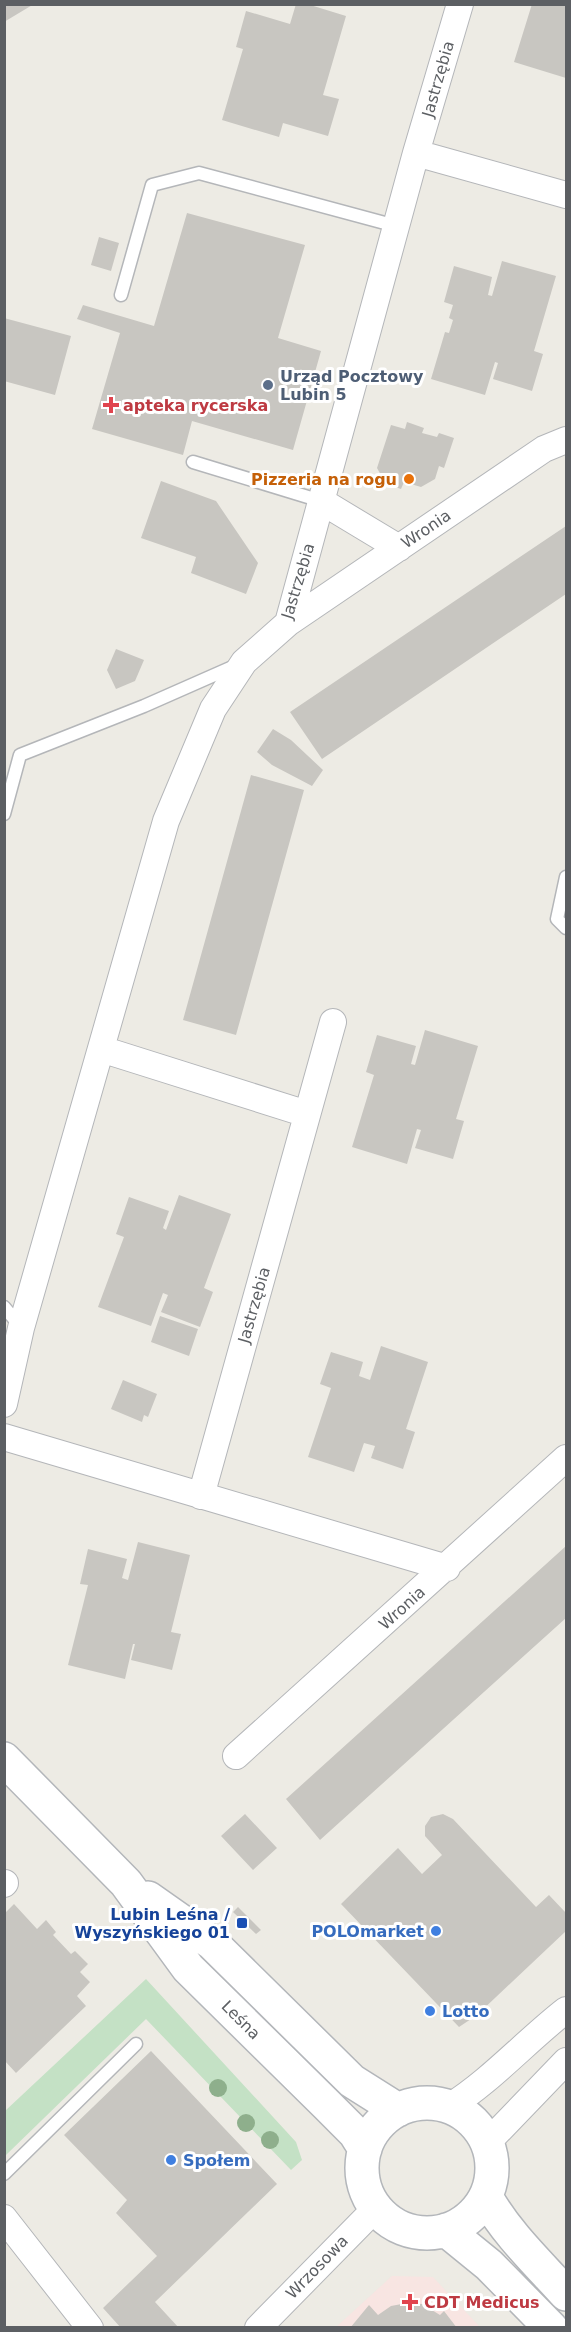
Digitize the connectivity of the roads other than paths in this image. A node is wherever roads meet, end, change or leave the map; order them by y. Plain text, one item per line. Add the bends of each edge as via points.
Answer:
1 (460, 4) edge
2 (416, 153) junction
3 (567, 195) edge
4 (396, 226) junction
5 (122, 295) dead end
6 (567, 440) edge
7 (193, 462) dead end
8 (321, 501) junction
9 (399, 548) junction
10 (288, 623) junction
11 (244, 662) junction
12 (4, 814) edge
13 (567, 877) edge
14 (567, 928) edge
15 (333, 1022) dead end
16 (101, 1049) junction
17 (307, 1114) junction
18 (4, 1307) edge
19 (21, 1328) junction
20 (4, 1404) edge
21 (4, 1437) edge
22 (567, 1458) edge
23 (201, 1496) junction
24 (447, 1568) junction
25 (236, 1756) dead end
26 (4, 1759) edge
27 (126, 1883) junction
28 (567, 2010) edge
29 (135, 2044) dead end
30 (567, 2061) edge
31 (449, 2107) junction
32 (398, 2110) junction
33 (488, 2143) junction
34 (365, 2149) junction
35 (4, 2174) edge
36 (486, 2196) junction
37 (376, 2208) junction
38 (4, 2218) edge
39 (446, 2230) junction
40 (567, 2294) edge
41 (90, 2328) edge
42 (258, 2328) edge
43 (551, 2328) edge

1 - 2 street, Jastrzębia
2 - 3 street
2 - 4 street, Jastrzębia
4 - 5 lane via 199,173 152,185
4 - 8 street, Jastrzębia
6 - 9 street, Wronia via 544,449
7 - 8 lane
8 - 9 street
8 - 10 street, Jastrzębia
9 - 10 street, Wronia
10 - 11 street, Jastrzębia
11 - 12 lane via 20,754
11 - 16 street, Jastrzębia via 213,709 166,821
13 - 14 lane via 557,919
15 - 17 street, Jastrzębia
16 - 17 street
16 - 19 street, Jastrzębia
17 - 23 street, Jastrzębia
18 - 19 lane
19 - 20 street, Jastrzębia
21 - 23 street
22 - 24 street, Wronia
23 - 24 street
24 - 25 street, Wronia
26 - 27 street, Leśna
27 - 32 street, Leśna via 212,1943 352,2081
27 - 34 street, Leśna via 188,1968 355,2133
28 - 31 street
29 - 35 lane
30 - 33 street
31 - 32 street via 414,2104
31 - 33 street via 472,2121
32 - 34 street via 383,2120
33 - 36 street via 492,2179
34 - 37 street via 362,2169
36 - 39 street via 462,2223
36 - 40 street via 515,2239
37 - 39 street via 407,2230
37 - 42 street, Wrzosowa
38 - 41 street
39 - 43 street via 489,2265

